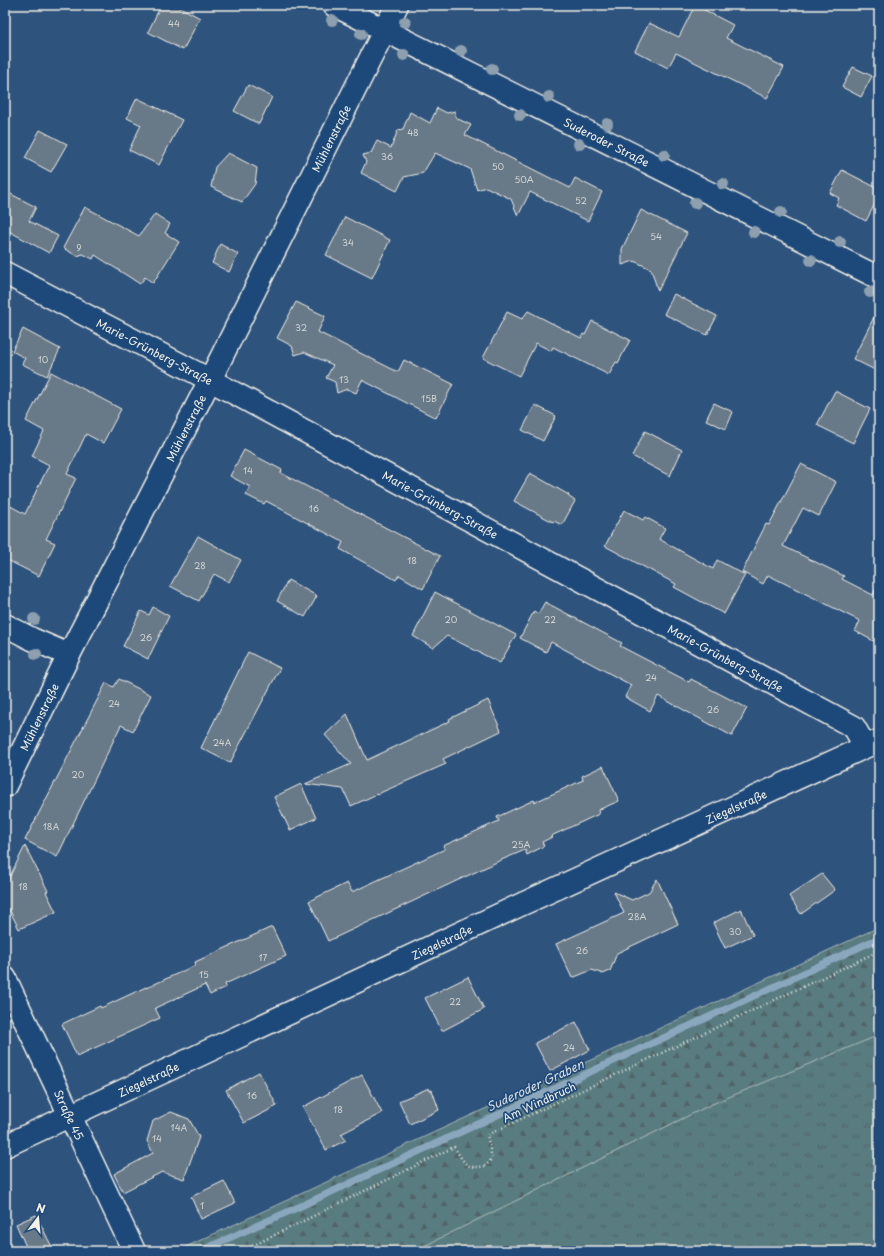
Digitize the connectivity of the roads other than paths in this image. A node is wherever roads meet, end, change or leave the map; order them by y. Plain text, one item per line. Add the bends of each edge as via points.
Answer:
1 (334, 5) edge
2 (397, 5) edge
3 (384, 30) junction
4 (5, 273) edge
5 (879, 278) edge
6 (210, 380) junction
7 (5, 625) edge
8 (69, 654) junction
9 (872, 743) edge
10 (5, 786) edge
11 (5, 978) edge
12 (70, 1115) junction
13 (5, 1146) edge
14 (134, 1251) edge

1 - 3 street, Suderoder Straße
2 - 3 street, Mühlenstraße
3 - 5 street, Suderoder Straße
3 - 6 street, Mühlenstraße
4 - 6 street, Marie-Grünberg-Straße
6 - 8 street, Mühlenstraße
6 - 9 street, Marie-Grünberg-Straße via 854,727
7 - 8 street
8 - 10 street, Mühlenstraße
9 - 12 street, Ziegelstraße
11 - 12 street, Straße 45
12 - 13 street, Ziegelstraße
12 - 14 street, Straße 45

